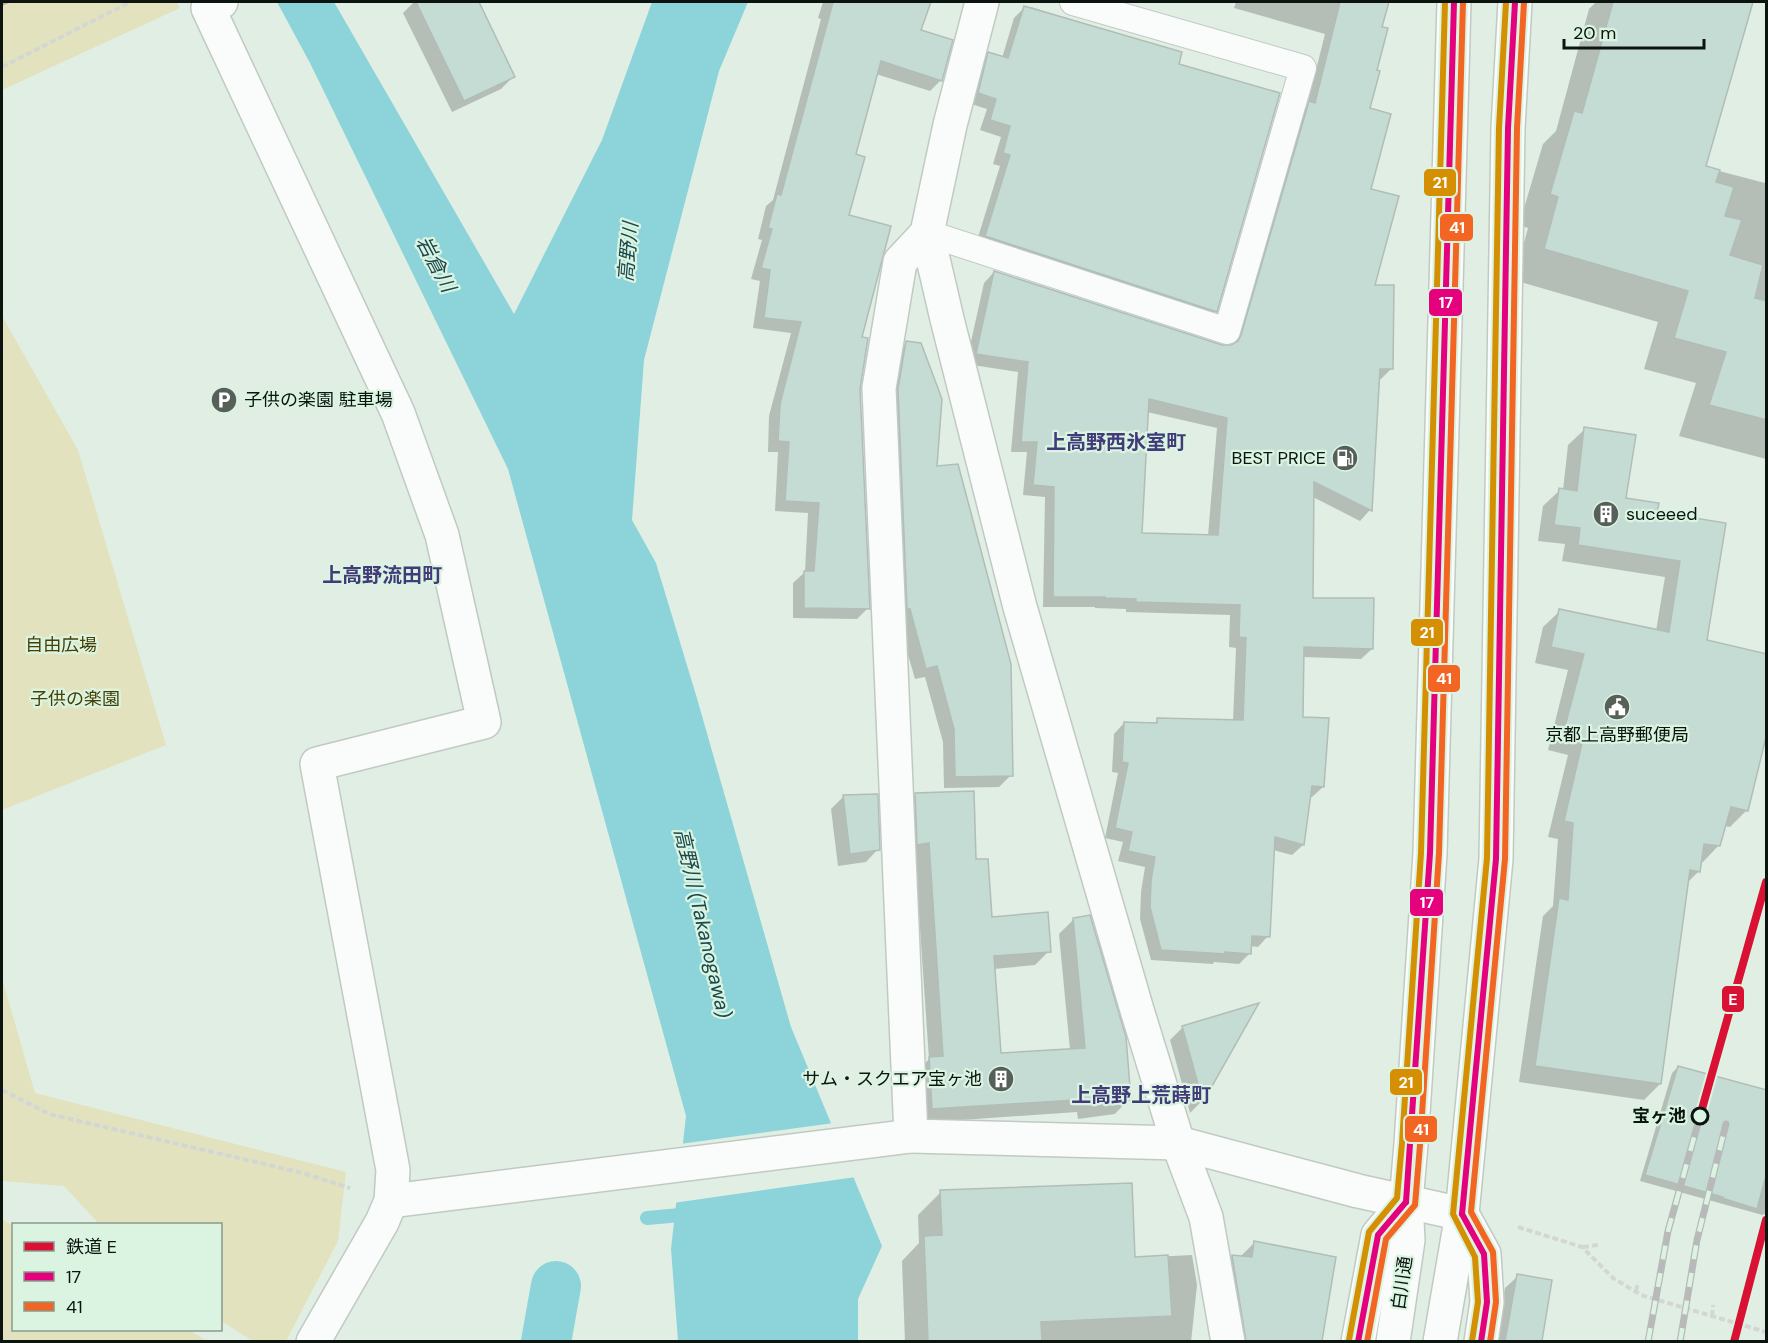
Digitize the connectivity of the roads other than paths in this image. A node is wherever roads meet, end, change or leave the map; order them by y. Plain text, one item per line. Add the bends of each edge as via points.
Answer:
1 (982, 2) edge
2 (1073, 2) edge
3 (1454, 2) edge
4 (1515, 2) edge
5 (211, 4) edge
6 (927, 233) junction
7 (898, 1138) junction
8 (1178, 1143) junction
9 (391, 1201) junction
10 (1406, 1202) junction
11 (1462, 1214) junction
12 (313, 1341) edge
13 (1228, 1341) edge
14 (1358, 1341) edge
15 (1393, 1341) edge
16 (1440, 1341) edge
17 (1481, 1341) edge

1 - 6 main road
2 - 6 lane via 1303,68 1227,331
3 - 10 main road, 白川通 via 1430,854
4 - 11 main road via 1508,128 1497,859
5 - 9 main road via 398,412 442,535 484,722 317,764 393,1170
6 - 7 main road via 900,262 879,388
6 - 8 main road via 1020,607
7 - 8 main road
7 - 9 main road
8 - 10 main road
8 - 13 main road via 1206,1217
9 - 12 main road
10 - 11 main road
10 - 14 main road via 1378,1235
10 - 15 main road, 白川通 via 1408,1240
11 - 16 main road
11 - 17 main road via 1484,1254 1487,1302

